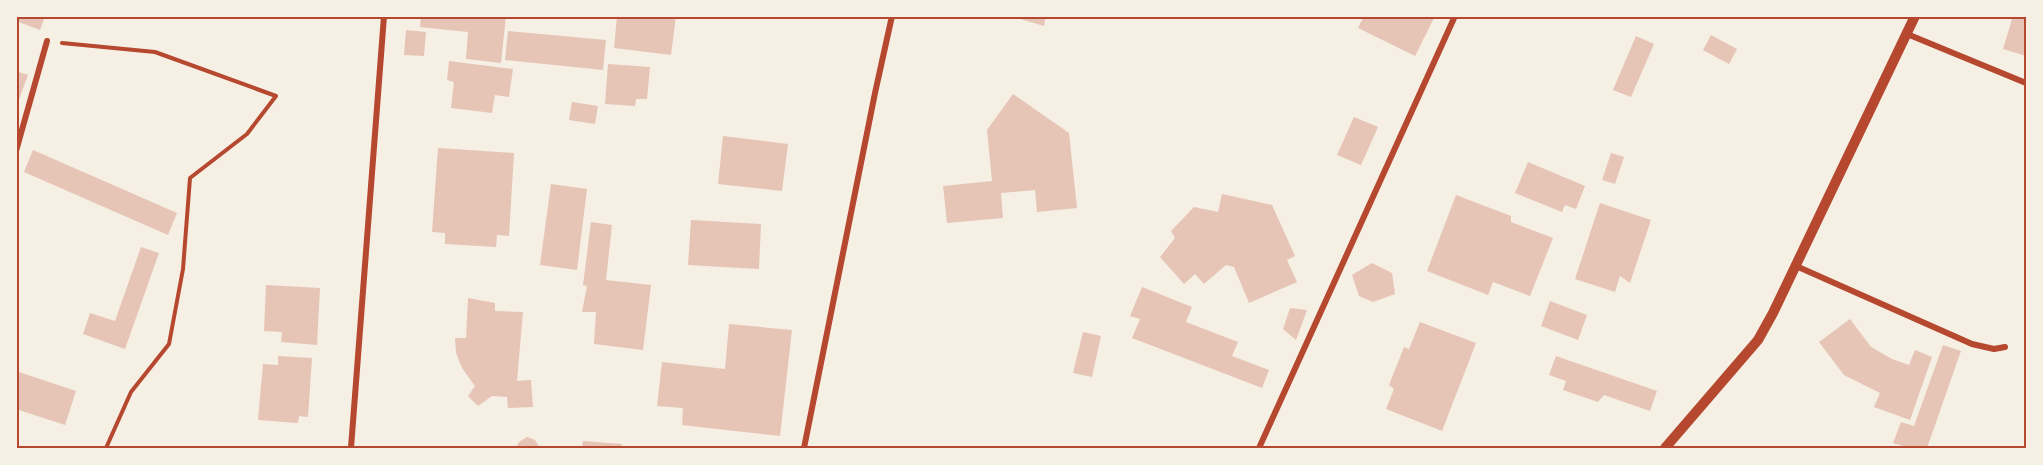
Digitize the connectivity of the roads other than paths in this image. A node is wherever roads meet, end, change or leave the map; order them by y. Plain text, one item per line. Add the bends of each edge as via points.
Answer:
1 (384, 16) edge
2 (892, 16) edge
3 (1455, 16) edge
4 (1914, 16) edge
5 (1907, 34) junction
6 (47, 41) road end
7 (2026, 83) edge
8 (16, 151) edge
9 (1796, 266) junction
10 (2005, 347) dead end
11 (351, 448) edge
12 (804, 448) edge
13 (1259, 448) edge
14 (1665, 448) edge

1 - 11 street
2 - 12 street
3 - 13 street
4 - 5 street
5 - 7 street
5 - 9 street
6 - 8 street
9 - 10 street via 1972,344
9 - 14 street via 1758,340

